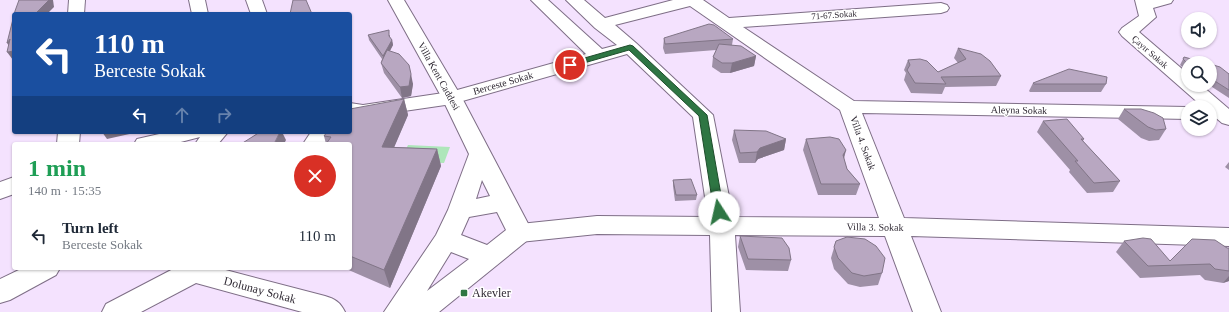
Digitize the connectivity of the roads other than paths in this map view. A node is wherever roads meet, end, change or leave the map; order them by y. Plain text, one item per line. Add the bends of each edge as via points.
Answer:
1 (77, 0) edge
2 (197, 0) edge
3 (254, 0) edge
4 (396, 0) edge
5 (539, 0) edge
6 (574, 0) edge
7 (692, 0) edge
8 (1165, 0) edge
9 (1144, 2) edge
10 (941, 8) dead end
11 (76, 12) edge
12 (200, 12) edge
13 (258, 12) edge
14 (726, 23) junction
15 (601, 24) junction
16 (630, 47) junction
17 (599, 56) junction
18 (1181, 79) edge
19 (1196, 92) edge
20 (452, 98) junction
21 (849, 108) junction
22 (352, 109) edge
23 (1181, 112) edge
24 (1222, 115) edge
25 (188, 134) edge
26 (215, 134) edge
27 (154, 142) edge
28 (208, 142) edge
29 (480, 154) junction
30 (12, 186) edge
31 (0, 191) edge
32 (504, 202) junction
33 (460, 210) junction
34 (722, 226) junction
35 (894, 227) junction
36 (520, 233) junction
37 (1229, 237) edge
38 (446, 239) junction
39 (490, 257) junction
40 (43, 270) edge
41 (192, 270) edge
42 (197, 270) edge
43 (0, 292) edge
44 (116, 312) edge
45 (331, 312) edge
46 (398, 312) edge
47 (419, 312) edge
48 (726, 312) edge
49 (927, 312) edge

1 - 11 street
2 - 12 street
3 - 13 street
4 - 20 street, Villa Kent Caddesi
5 - 17 street
6 - 15 street
7 - 14 street, Villa 4. Sokak
7 - 15 street
8 - 9 street
9 - 18 street, Çayır Sokak via 1148,17 1128,32
10 - 14 street, 71-67.Sokak
14 - 21 street, Villa 4. Sokak
15 - 16 street
16 - 17 street, Berceste Sokak
16 - 34 street via 703,115
17 - 20 street, Berceste Sokak
19 - 24 street, Çayır Sokak
20 - 22 street, Berceste Sokak via 363,111
20 - 29 street, Villa Kent Caddesi
21 - 23 street, Aleyna Sokak
21 - 35 street, Villa 4. Sokak
25 - 27 street
26 - 28 street
29 - 32 street, Villa Kent Caddesi
29 - 33 street
30 - 31 street
32 - 33 street
32 - 36 street, Villa Kent Caddesi
33 - 38 street
34 - 35 street, Villa 3. Sokak
34 - 36 street, Villa 3. Sokak via 597,225
34 - 48 street
35 - 37 street, Villa 3. Sokak
35 - 49 street, Villa 4. Sokak
36 - 39 street
38 - 39 street
38 - 46 street
39 - 47 street
40 - 43 street
41 - 44 street
42 - 45 street, Dolunay Sokak via 325,307

